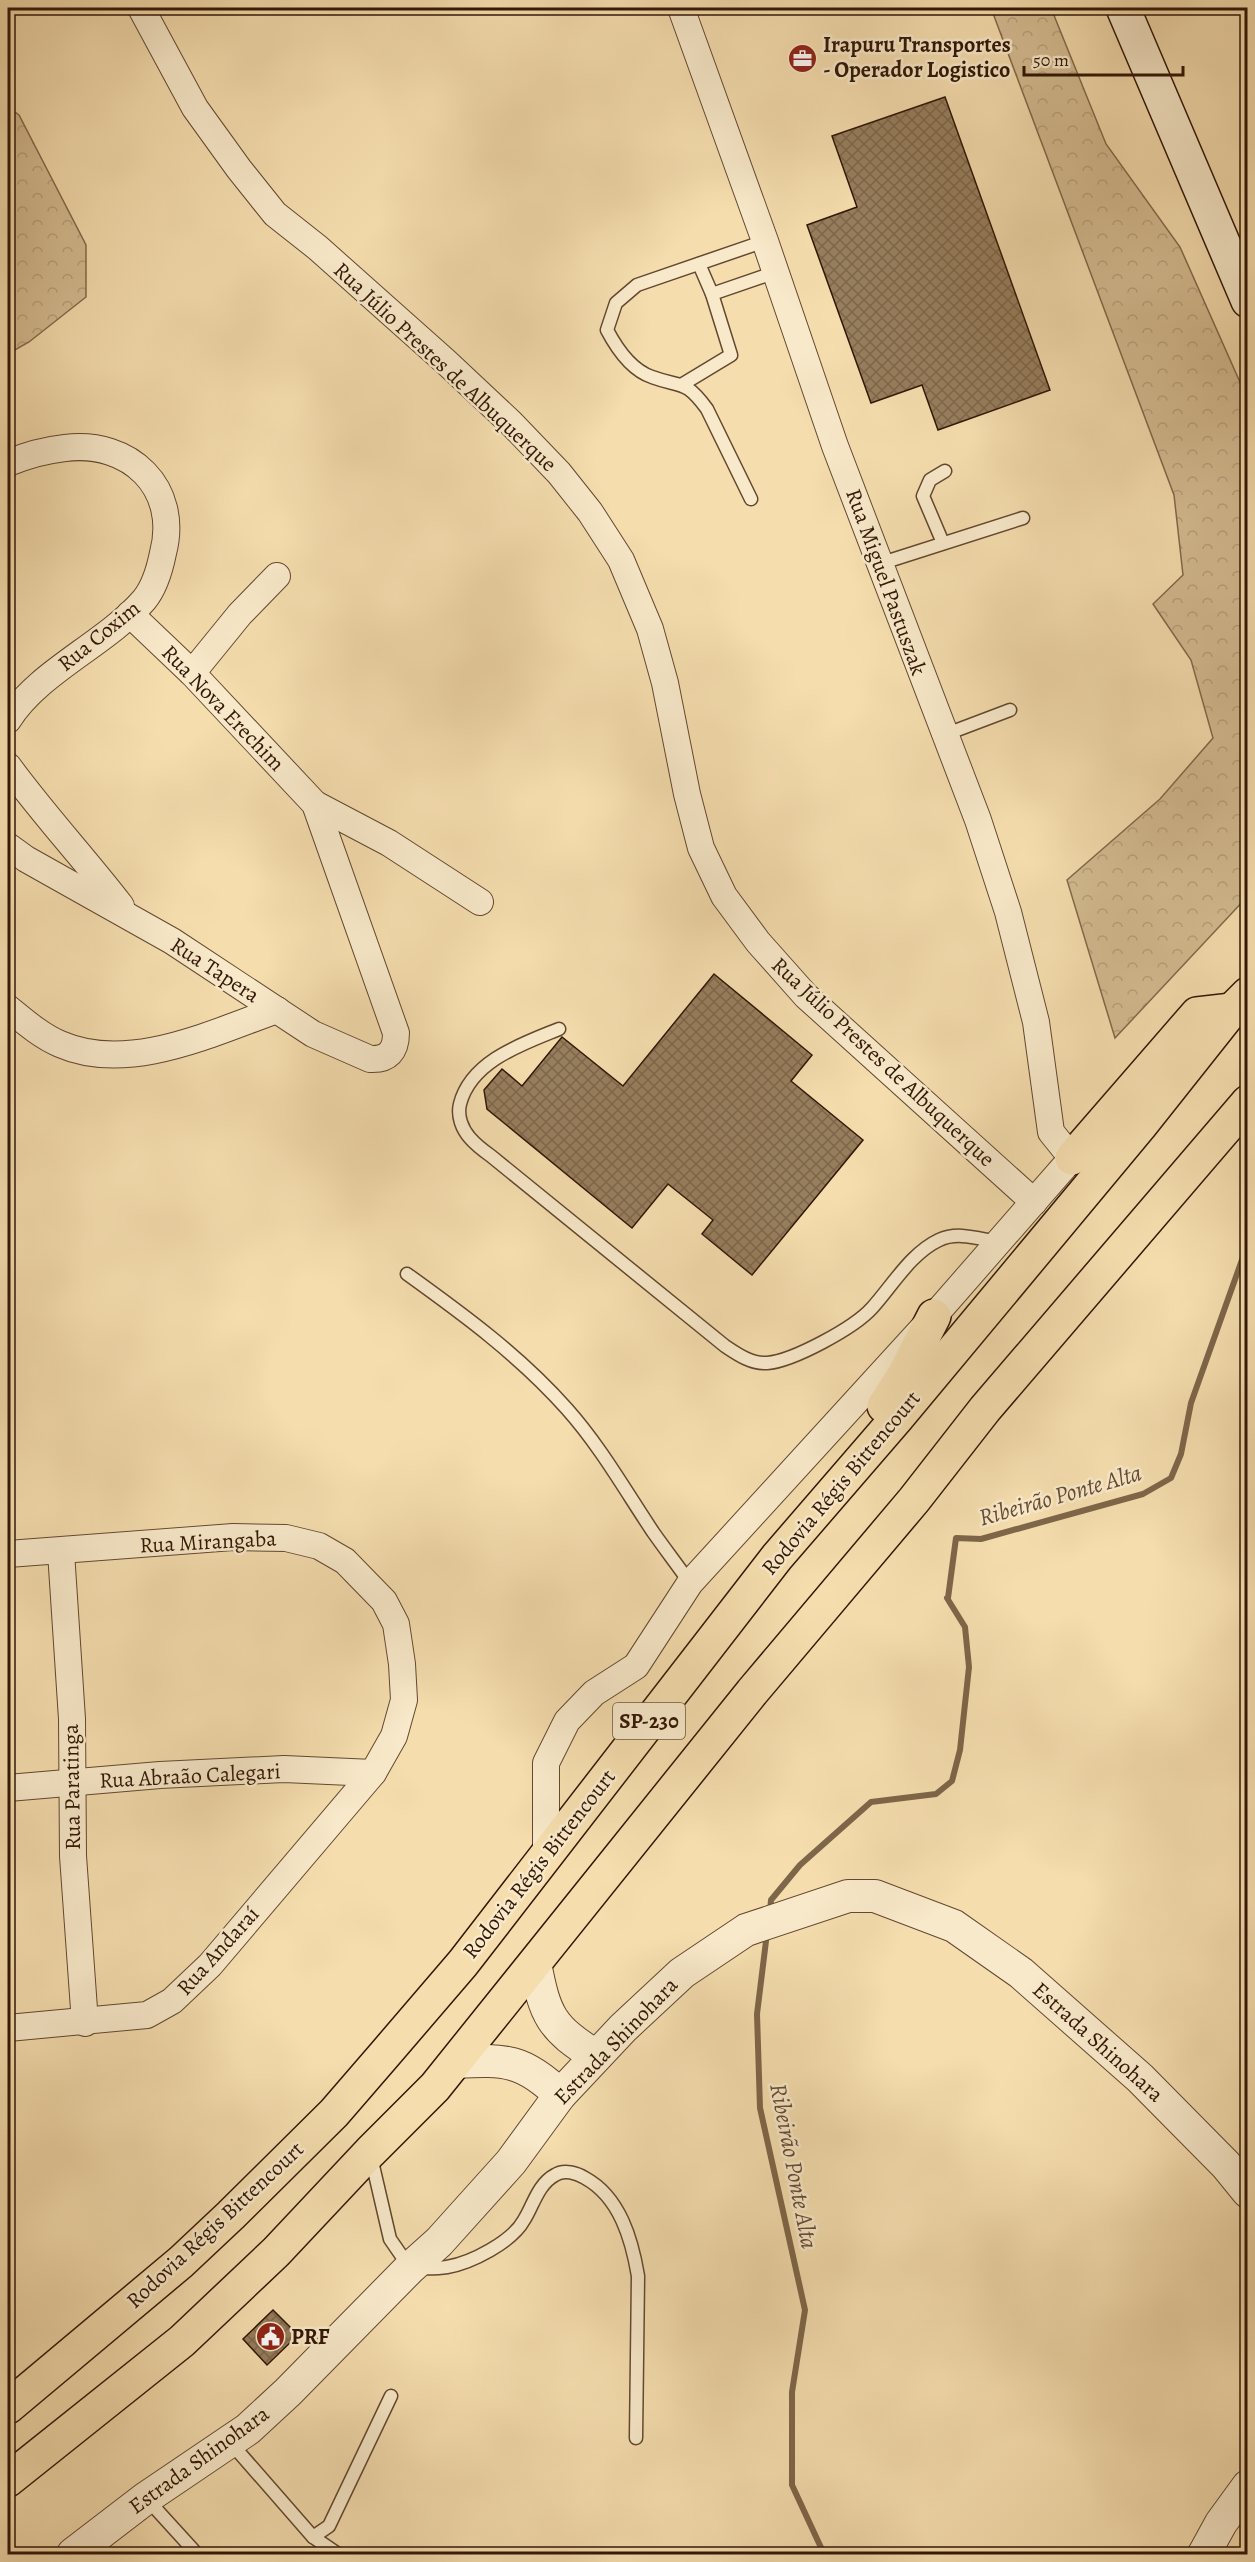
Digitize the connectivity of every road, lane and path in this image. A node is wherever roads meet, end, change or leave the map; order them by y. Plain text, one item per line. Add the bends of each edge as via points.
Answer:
1 (141, 8) edge
2 (681, 8) edge
3 (1124, 8) edge
4 (765, 241) junction
5 (699, 264) junction
6 (776, 272) junction
7 (712, 294) junction
8 (1248, 302) edge
9 (683, 384) junction
10 (8, 463) edge
11 (945, 471) dead end
12 (751, 499) dead end
13 (1023, 518) dead end
14 (943, 543) junction
15 (879, 564) junction
16 (277, 576) dead end
17 (130, 614) junction
18 (192, 673) junction
19 (1010, 710) dead end
20 (8, 720) edge
21 (944, 735) junction
22 (8, 766) edge
23 (315, 804) junction
24 (8, 846) edge
25 (480, 902) dead end
26 (129, 916) junction
27 (1240, 1002) edge
28 (8, 1008) edge
29 (277, 1010) junction
30 (389, 1015) joint
31 (559, 1029) dead end
32 (1248, 1102) edge
33 (1072, 1158) junction
34 (1034, 1202) junction
35 (998, 1242) junction
36 (407, 1274) dead end
37 (934, 1316) junction
38 (61, 1552) junction
39 (8, 1554) edge
40 (777, 1557) junction
41 (690, 1583) junction
42 (373, 1773) junction
43 (71, 1783) junction
44 (8, 1788) edge
45 (546, 1856) junction
46 (536, 1963) junction
47 (85, 2023) junction
48 (8, 2028) edge
49 (596, 2056) junction
50 (457, 2062) junction
51 (561, 2095) junction
52 (370, 2152) junction
53 (1248, 2192) edge
54 (410, 2268) junction
55 (392, 2396) dead end
56 (15, 2397) edge
57 (636, 2438) dead end
58 (229, 2442) junction
59 (8, 2480) edge
60 (1248, 2486) edge
61 (146, 2498) junction
62 (313, 2537) junction
63 (73, 2554) edge
64 (197, 2554) edge
65 (338, 2554) edge
66 (1204, 2554) edge

1 - 34 street, Rua Júlio Prestes de Albuquerque via 195,108 276,214 511,423 590,512 621,560 650,629 701,848 724,896 758,942 806,996
2 - 4 street, Rua Miguel Pastuszak
3 - 8 main road
4 - 5 lane
4 - 6 street, Rua Miguel Pastuszak
5 - 7 lane
5 - 9 lane via 637,285 616,303 607,330 617,349 635,368 651,377
6 - 7 lane
6 - 15 street, Rua Miguel Pastuszak
7 - 9 lane via 731,355
9 - 12 lane via 707,409
10 - 17 street, Rua Coxim via 83,447 112,452 148,474 162,498 168,530 158,573 146,598
11 - 14 lane via 930,480 923,496
13 - 14 lane
14 - 15 lane
15 - 21 street, Rua Miguel Pastuszak
16 - 18 street
17 - 18 street, Rua Nova Erechim
17 - 20 street, Rua Coxim via 51,675
18 - 23 street, Rua Nova Erechim
19 - 21 lane
21 - 33 street, Rua Miguel Pastuszak via 978,820 1008,912 1036,1022 1051,1132
22 - 26 street
23 - 25 street, Rua Nova Erechim via 389,843
23 - 30 street, Rua Nova Erechim
24 - 26 street, Rua Tapera via 26,860
26 - 29 street, Rua Tapera
27 - 33 highway via 1197,1014
27 - 40 highway, Rodovia Régis Bittencourt / SP-230 via 897,1418
28 - 29 street via 59,1044 96,1054 170,1048
29 - 30 street, Rua Tapera via 340,1047 381,1060 396,1041
31 - 35 lane via 508,1052 472,1076 459,1110 462,1127 470,1139 717,1340 746,1359 765,1363 787,1358 849,1328 871,1310 923,1250 940,1239 960,1235
32 - 46 highway, SP-230 via 985,1410
33 - 34 street
34 - 35 street
35 - 37 street
36 - 41 lane via 496,1340 568,1410
37 - 40 highway via 879,1415 808,1508
37 - 41 street
38 - 39 street, Rua Mirangaba
38 - 42 street, Rua Mirangaba via 233,1537 286,1538 319,1546 345,1561 384,1600 396,1624 402,1664 404,1700 397,1727
38 - 43 street, Rua Paratinga via 72,1719
40 - 45 highway, Rodovia Régis Bittencourt / SP-230
41 - 45 street via 636,1666 594,1694 567,1721 556,1741 546,1763
42 - 43 street, Rua Abraão Calegari via 284,1769
42 - 47 street, Rua Andaraí via 191,1985 147,2015
43 - 44 street, Rua Abraão Calegari
43 - 47 street, Rua Paratinga
45 - 56 highway, Rodovia Régis Bittencourt / SP-230 via 463,1963 326,2121 181,2262
46 - 49 street via 542,1998 554,2025
46 - 50 highway, SP-230
47 - 48 street, Rua Andaraí
49 - 51 street, Estrada Shinohara
49 - 53 street, Estrada Shinohara via 681,1973 726,1941 746,1930 848,1896 875,1896 954,1926 1021,1973 1140,2078
50 - 51 street via 495,2060 520,2065
50 - 52 highway, SP-230
51 - 54 street, Estrada Shinohara via 511,2162 439,2242
52 - 54 lane via 390,2239
52 - 59 highway, SP-230 via 276,2253 182,2341
54 - 57 lane via 447,2267 503,2242 523,2222 537,2195 555,2174 578,2174 594,2182 624,2223 638,2276
54 - 58 street, Estrada Shinohara via 288,2392
55 - 62 lane via 329,2526
58 - 61 street, Estrada Shinohara
58 - 62 lane
60 - 66 street
61 - 63 street, Estrada Shinohara
61 - 64 lane
62 - 65 lane

